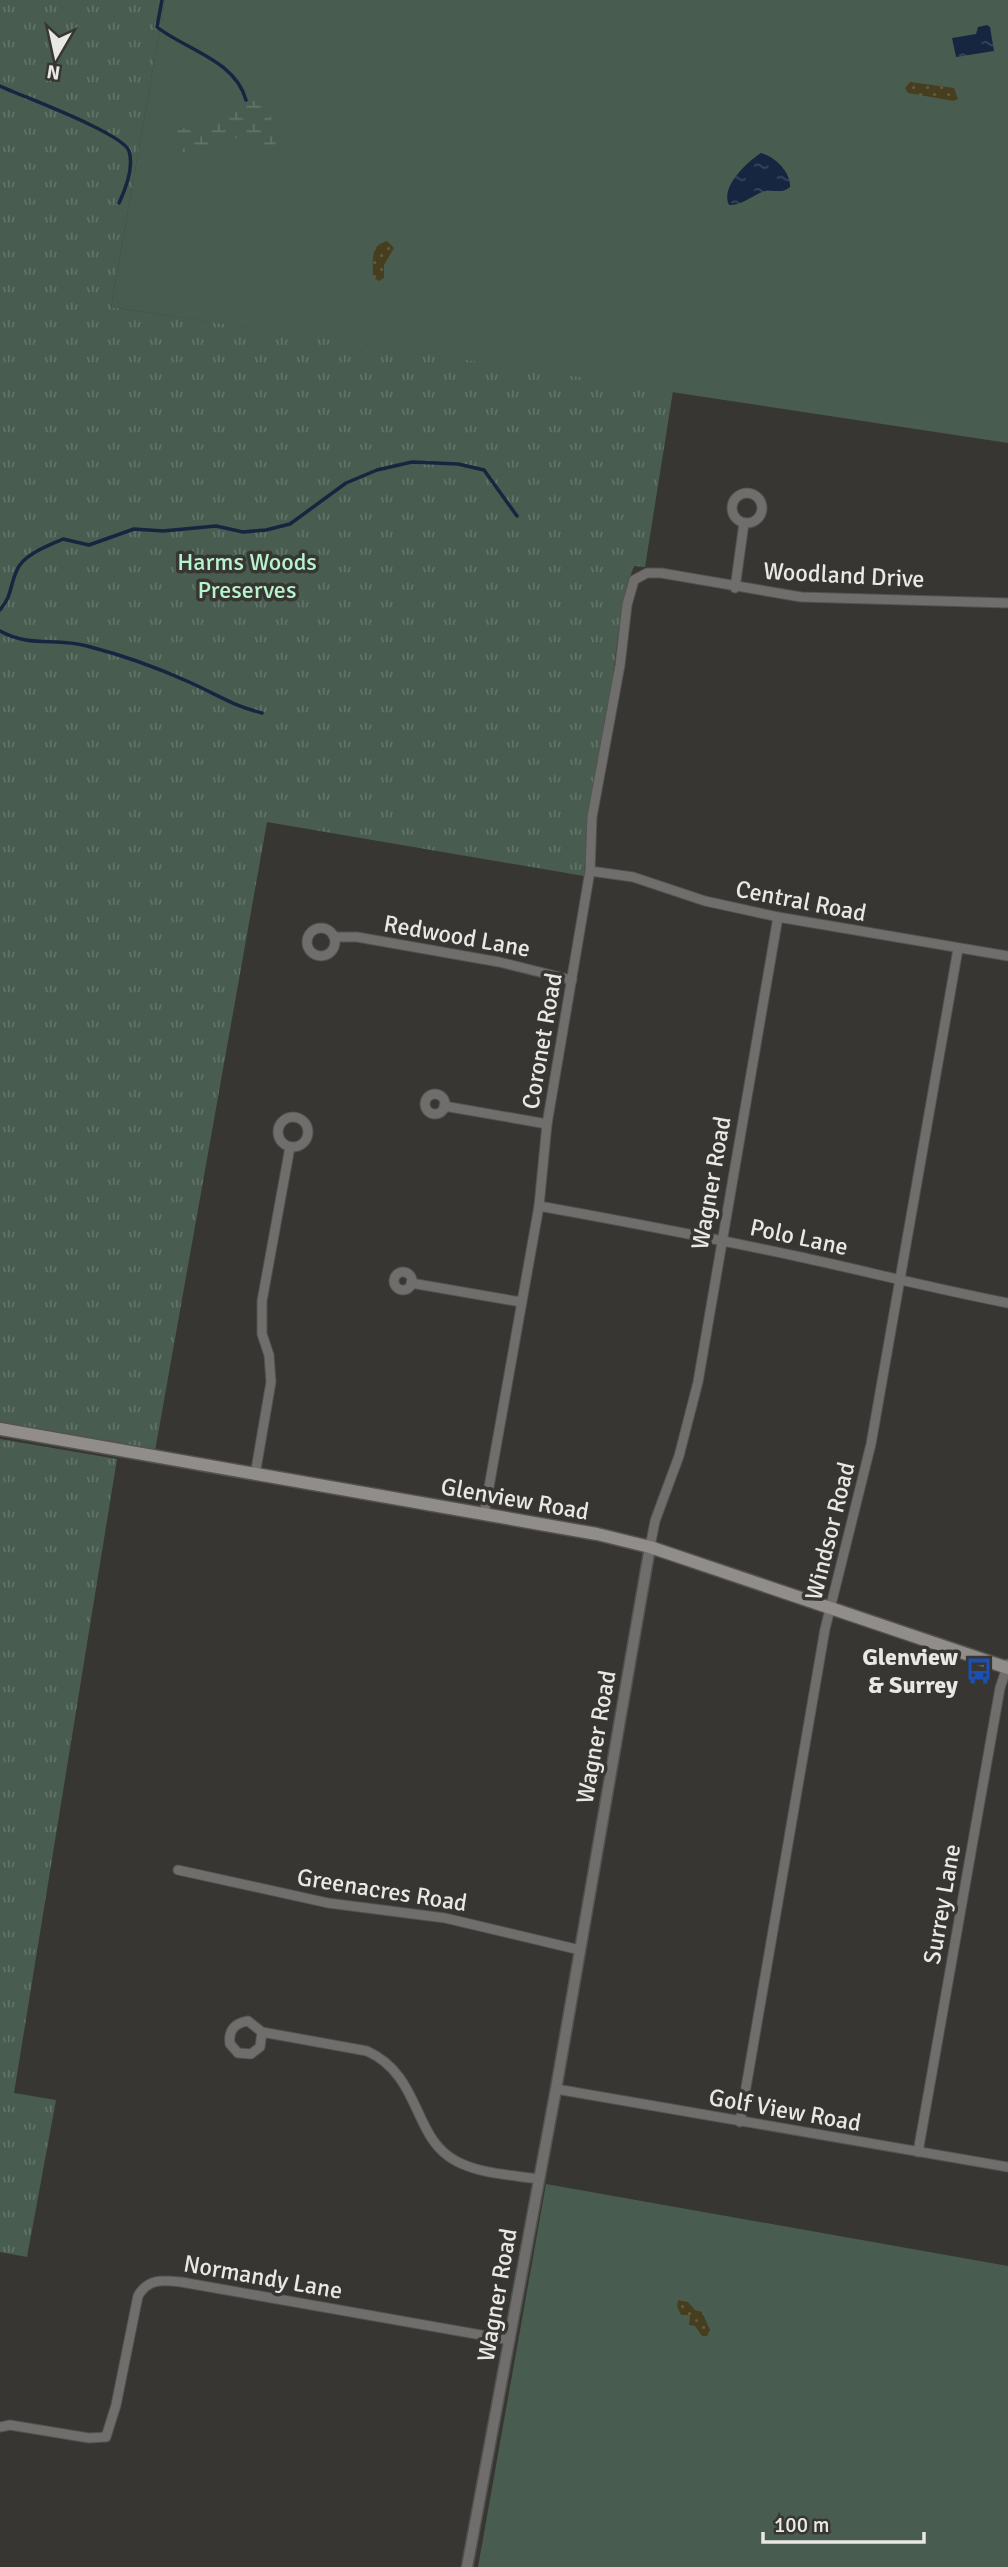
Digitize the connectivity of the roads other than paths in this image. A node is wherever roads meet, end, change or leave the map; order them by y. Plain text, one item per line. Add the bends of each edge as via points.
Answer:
1 (744, 523) dead end
2 (639, 576) joint
3 (736, 588) junction
4 (1008, 603) edge
5 (590, 871) junction
6 (778, 917) junction
7 (334, 937) dead end
8 (958, 949) junction
9 (1008, 957) edge
10 (572, 980) junction
11 (444, 1106) dead end
12 (547, 1124) junction
13 (290, 1147) dead end
14 (539, 1206) junction
15 (722, 1240) junction
16 (900, 1280) junction
17 (411, 1283) dead end
18 (521, 1302) junction
19 (1008, 1303) edge
20 (0, 1429) edge
21 (256, 1475) junction
22 (484, 1515) junction
23 (650, 1547) junction
24 (831, 1607) junction
25 (1008, 1667) edge
26 (178, 1870) dead end
27 (580, 1950) junction
28 (262, 2032) dead end
29 (556, 2089) junction
30 (740, 2122) junction
31 (918, 2152) junction
32 (1008, 2167) edge
33 (539, 2179) junction
34 (510, 2340) junction
35 (0, 2427) edge
36 (467, 2567) edge

1 - 3 street
2 - 3 street, Woodland Drive via 661,573
2 - 5 street, Coronet Road via 628,605 592,817
3 - 4 street, Woodland Drive via 827,599
5 - 6 street, Central Road via 633,877 705,901
5 - 10 street, Coronet Road
6 - 8 street, Central Road
6 - 15 street, Wagner Road
7 - 10 street, Redwood Lane via 499,962
8 - 9 street, Central Road
8 - 16 street, Windsor Road
10 - 12 street, Coronet Road
11 - 12 street
12 - 14 street, Coronet Road
13 - 21 street via 261,1312 271,1382
14 - 15 street, Polo Lane
14 - 18 street, Coronet Road
15 - 16 street, Polo Lane
15 - 23 street, Wagner Road via 698,1382
16 - 19 street, Polo Lane
16 - 24 street, Windsor Road via 866,1471
17 - 18 street
18 - 22 street, Coronet Road
20 - 21 main road, Glenview Road
21 - 22 main road, Glenview Road
22 - 23 main road, Glenview Road
23 - 24 main road, Glenview Road
23 - 27 street, Wagner Road
24 - 25 main road, Glenview Road
24 - 30 street, Windsor Road
25 - 31 street, Surrey Lane via 1000,1688
26 - 27 street, Greenacres Road via 328,1903 445,1918
27 - 29 street, Wagner Road
28 - 33 street via 381,2057 402,2078 435,2142 454,2160
29 - 30 street, Golf View Road
29 - 33 street, Wagner Road
30 - 31 street, Golf View Road
31 - 32 street, Golf View Road
33 - 34 street, Wagner Road
34 - 35 street, Normandy Lane via 156,2281 138,2295 106,2437
34 - 36 street, Wagner Road

